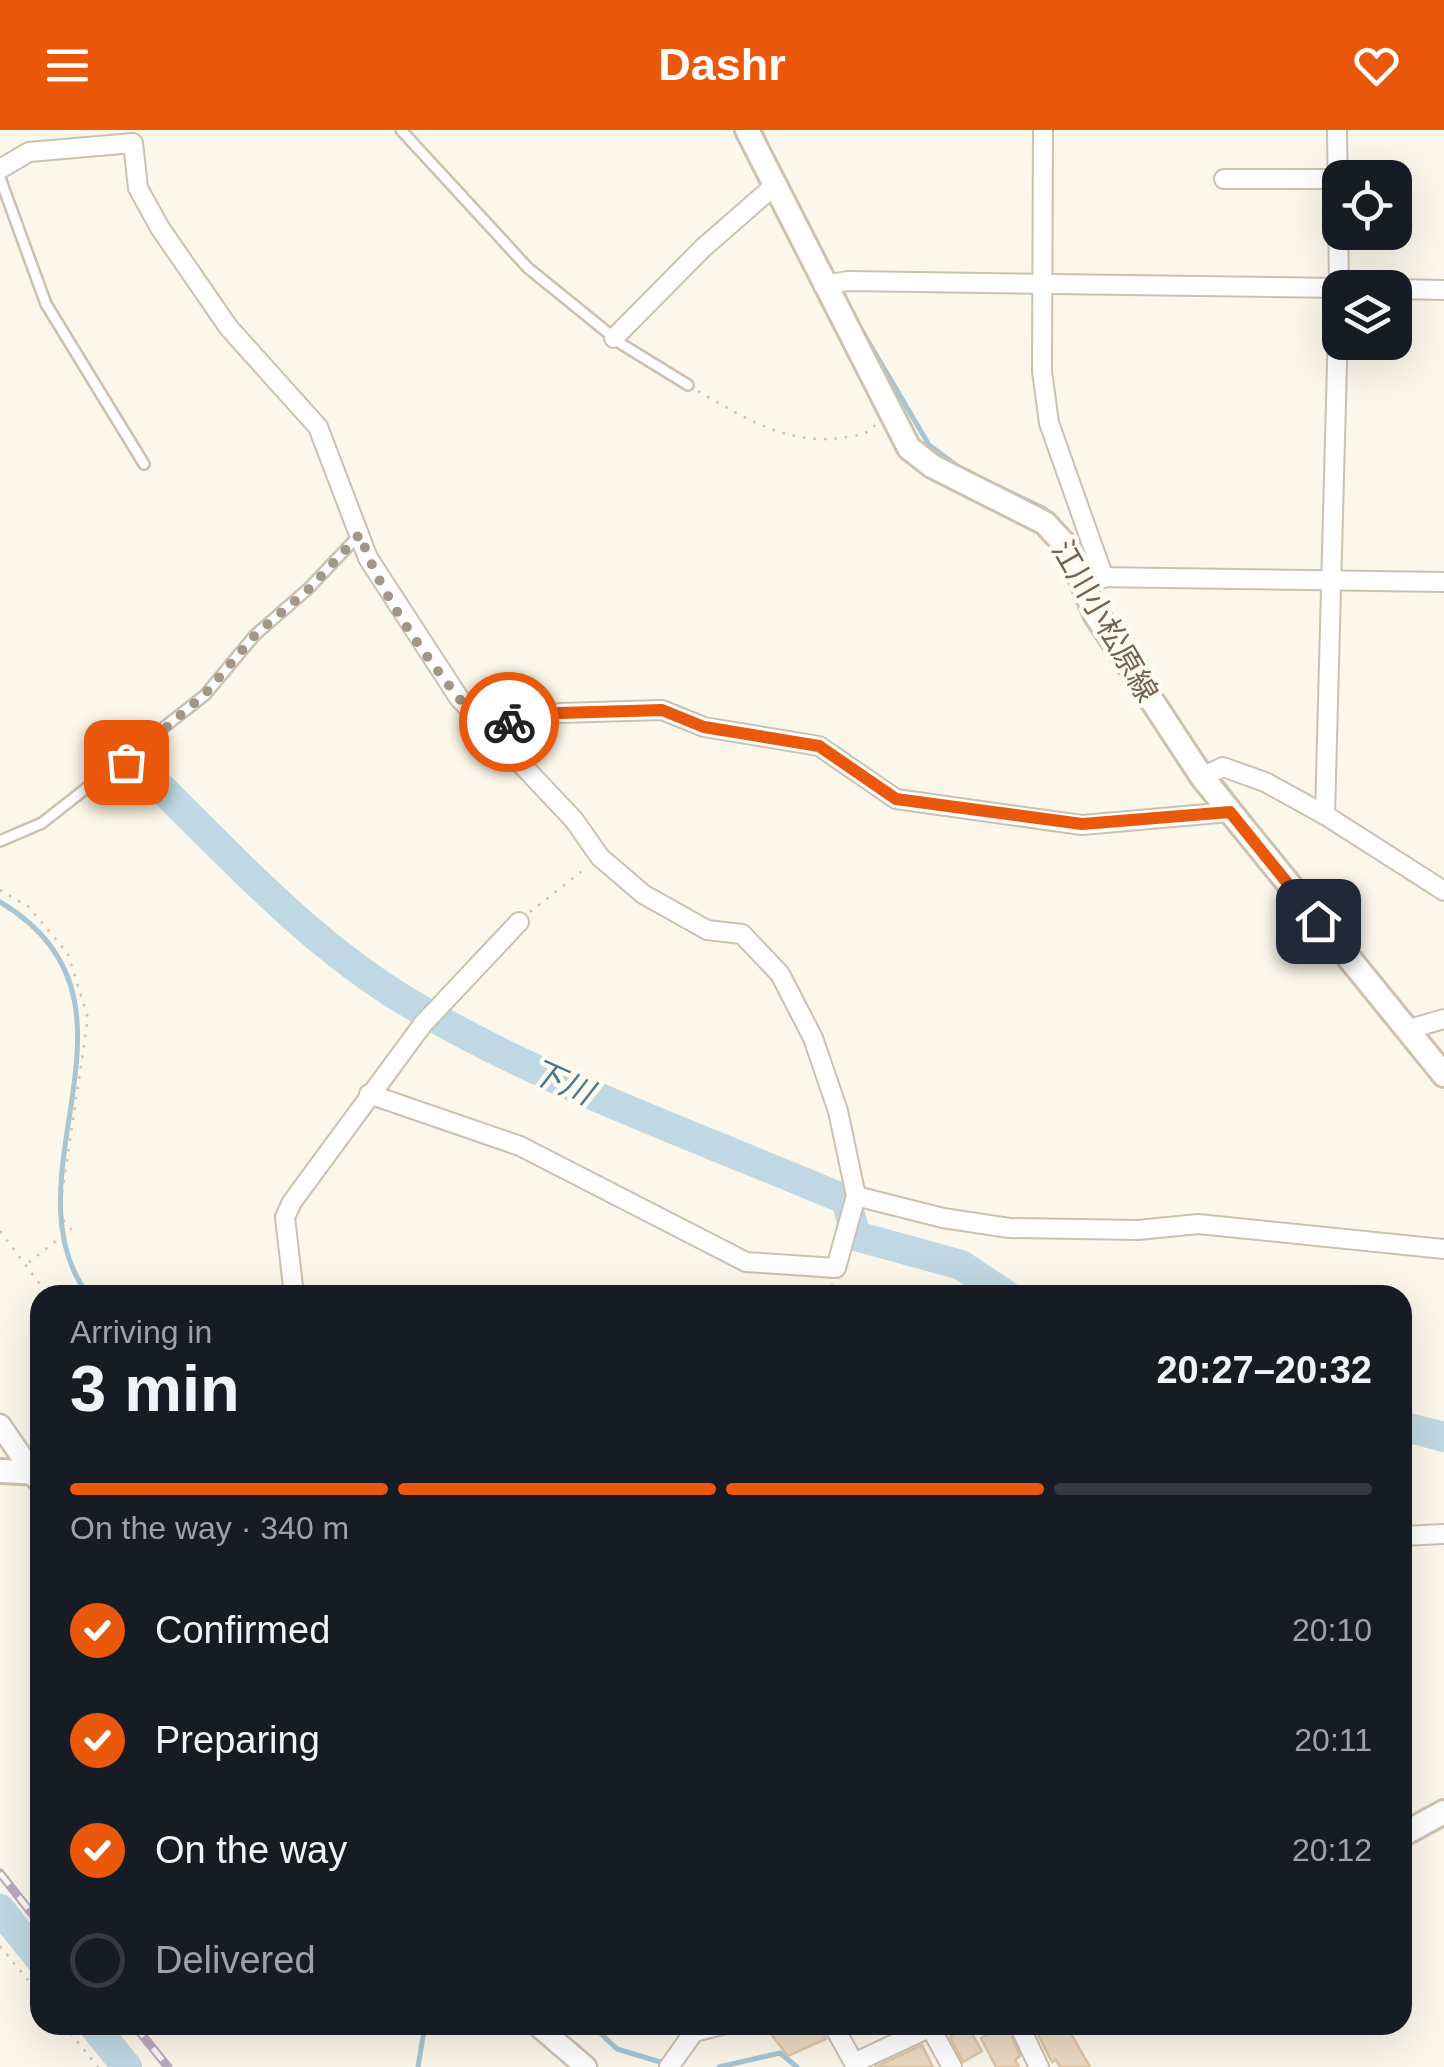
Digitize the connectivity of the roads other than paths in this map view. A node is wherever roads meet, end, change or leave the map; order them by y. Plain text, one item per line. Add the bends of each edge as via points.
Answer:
1 (401, 130) edge
2 (747, 130) edge
3 (1043, 130) edge
4 (1338, 130) edge
5 (1338, 160) edge
6 (0, 169) edge
7 (0, 178) edge
8 (1224, 179) dead end
9 (1322, 179) edge
10 (774, 186) junction
11 (1040, 283) junction
12 (822, 285) junction
13 (1322, 288) edge
14 (1412, 289) edge
15 (1444, 290) edge
16 (614, 338) junction
17 (1337, 360) edge
18 (688, 385) road end
19 (144, 464) dead end
20 (360, 534) junction
21 (1092, 577) junction
22 (1332, 580) junction
23 (1444, 582) edge
24 (482, 727) junction
25 (1202, 777) junction
26 (1230, 812) junction
27 (1325, 816) junction
28 (0, 841) edge
29 (1444, 890) edge
30 (518, 922) road end
31 (1444, 1019) edge
32 (1406, 1030) junction
33 (1444, 1075) edge
34 (369, 1094) junction
35 (856, 1196) junction
36 (1444, 1249) edge
37 (293, 1285) edge
38 (0, 1426) edge
39 (30, 1467) edge
40 (0, 1472) edge
41 (30, 1476) edge
42 (1444, 1534) edge
43 (1412, 1536) edge
44 (1444, 1812) edge
45 (1412, 1830) edge
46 (549, 2035) edge
47 (692, 2035) edge
48 (839, 2035) edge
49 (913, 2035) edge
50 (936, 2035) edge
51 (1023, 2035) edge
52 (586, 2067) edge
53 (668, 2067) edge
54 (952, 2067) edge
55 (1039, 2067) edge

1 - 16 lane via 528,268
2 - 10 main road, 江川小松原線
3 - 11 street
4 - 5 street
6 - 20 street via 29,152 133,142 138,188 160,228 229,328 318,427
7 - 19 lane via 46,304
8 - 9 street
10 - 12 main road, 江川小松原線
10 - 16 street
11 - 12 street
11 - 13 street
11 - 21 street via 1049,423
12 - 21 main road, 江川小松原線 via 910,448 932,466 1046,523
14 - 15 street
16 - 18 lane
17 - 22 street
20 - 24 street via 396,606
20 - 28 lane via 255,635 205,694 42,823
21 - 22 street
21 - 25 main road, 江川小松原線 via 1095,614
22 - 23 street
22 - 27 street
24 - 26 street via 560,713 662,710 704,727 819,746 896,799 1082,824
24 - 35 street via 574,820 600,857 679,918 742,934 780,974 813,1038 838,1111
25 - 26 main road, 江川小松原線
25 - 27 street via 1223,767
26 - 32 main road, 江川小松原線
27 - 29 street
30 - 34 street via 423,1024
31 - 32 street
32 - 33 main road, 江川小松原線
34 - 35 street via 520,1146 746,1262 836,1268
34 - 37 street via 285,1217
35 - 36 street via 1009,1228 1198,1224
38 - 39 street
40 - 41 main road
42 - 43 street
44 - 45 main road
46 - 52 street
47 - 53 street
48 - 49 street via 854,2063
50 - 54 street
51 - 55 street

